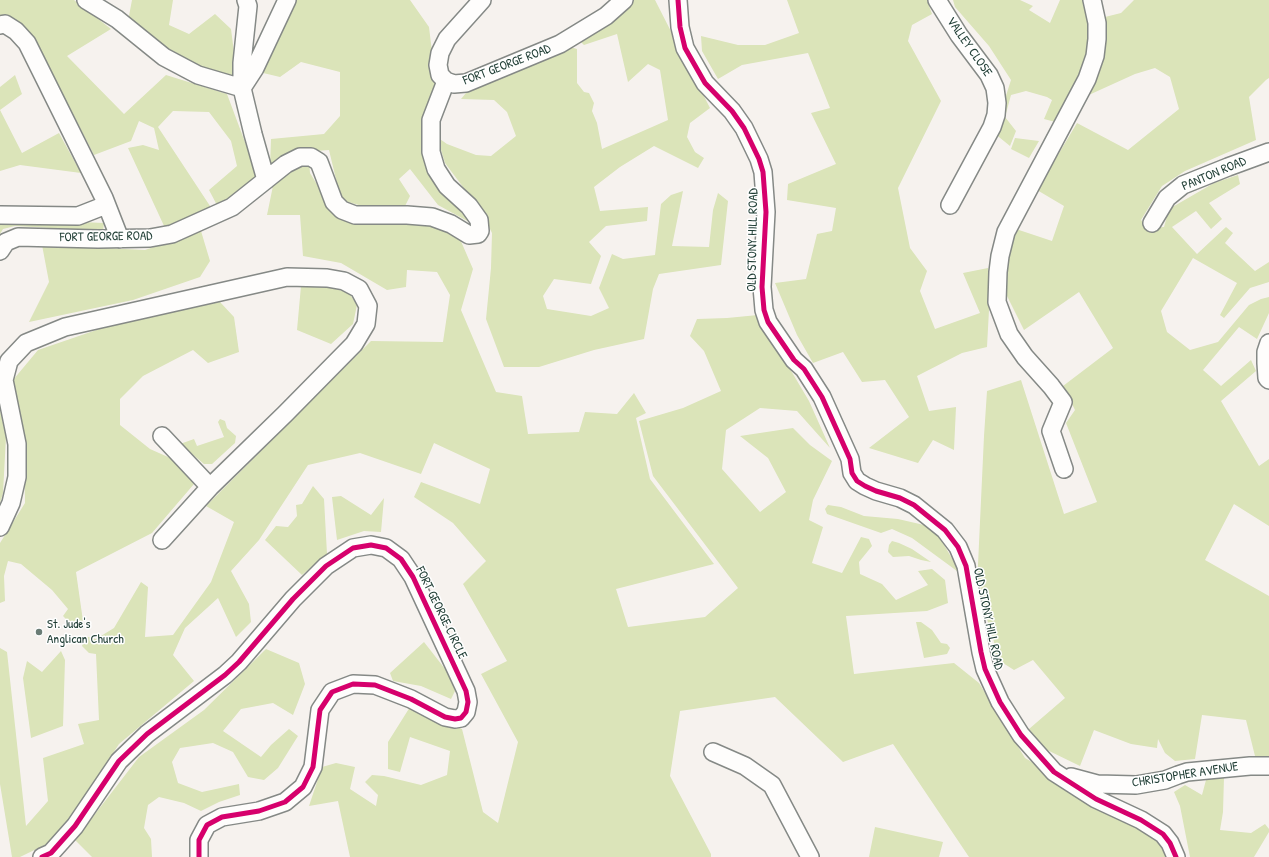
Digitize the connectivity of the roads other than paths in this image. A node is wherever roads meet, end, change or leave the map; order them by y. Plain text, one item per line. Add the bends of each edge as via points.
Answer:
1 (86, 0) edge
2 (246, 0) edge
3 (287, 0) edge
4 (482, 0) edge
5 (624, 0) edge
6 (678, 0) edge
7 (938, 0) edge
8 (1092, 0) edge
9 (0, 25) edge
10 (446, 81) junction
11 (242, 88) junction
12 (1269, 152) edge
13 (266, 180) junction
14 (106, 205) junction
15 (950, 205) dead end
16 (0, 215) edge
17 (1152, 223) dead end
18 (120, 239) junction
19 (0, 251) edge
20 (1269, 343) edge
21 (1269, 380) edge
22 (162, 436) dead end
23 (1064, 469) dead end
24 (210, 487) junction
25 (0, 527) edge
26 (162, 540) dead end
27 (713, 752) dead end
28 (1269, 766) edge
29 (1054, 772) junction
30 (42, 857) edge
31 (199, 857) edge
32 (810, 857) edge
33 (1176, 857) edge

1 - 11 street via 117,19 164,57 198,75
2 - 11 street via 248,6
3 - 11 street via 255,68
4 - 10 street via 447,40 440,53 440,75
5 - 10 street, FORT GEORGE ROAD via 606,16 560,44 466,83 454,84
6 - 29 street, OLD STONY HILL ROAD via 685,48 699,75 744,128 763,172 766,212 762,287 768,322 794,360 804,369 822,398 850,459 852,473 857,481 870,489 914,505 945,530 958,547 966,566 981,652 991,684 1021,735
7 - 15 street, VALLEY CLOSE via 959,35 989,75 995,88 997,103 992,127
8 - 23 street via 1097,23 1095,56 1087,79 1006,232 998,272 997,302 1009,334 1024,357 1063,402 1052,431
9 - 14 street via 5,24 16,31 27,43
10 - 13 street, FORT GEORGE ROAD via 431,120 431,152 436,169 447,186 469,206 479,220 478,234 469,235 451,224 432,217 355,215 342,210 334,202 319,162 311,157 300,157 286,164
11 - 13 street
12 - 17 street, PANTON ROAD via 1183,185 1167,198
13 - 18 street, FORT GEORGE ROAD via 232,207 172,234
14 - 16 street via 78,216
14 - 18 street
18 - 19 street, FORT GEORGE ROAD via 18,237 6,242
20 - 21 street via 1266,363
22 - 24 street
24 - 25 street via 354,344 366,324 368,306 359,289 344,281 327,278 287,277 65,327 26,343 9,361 4,380 17,444 17,477 11,503
24 - 26 street
27 - 32 street via 744,766 772,785
28 - 29 street, CHRISTOPHER AVENUE via 1187,772 1165,780 1136,785 1097,784
29 - 33 street, OLD STONY HILL ROAD via 1096,799 1141,820 1163,834
30 - 31 street, FORT GEORGE CIRCLE via 51,853 75,826 119,761 147,734 239,662 292,599 326,566 353,548 371,545 386,548 401,559 413,577 466,691 466,712 461,718 445,717 411,699 375,685 353,684 332,692 320,710 313,767 303,787 285,802 259,811 222,817 207,825 199,840

